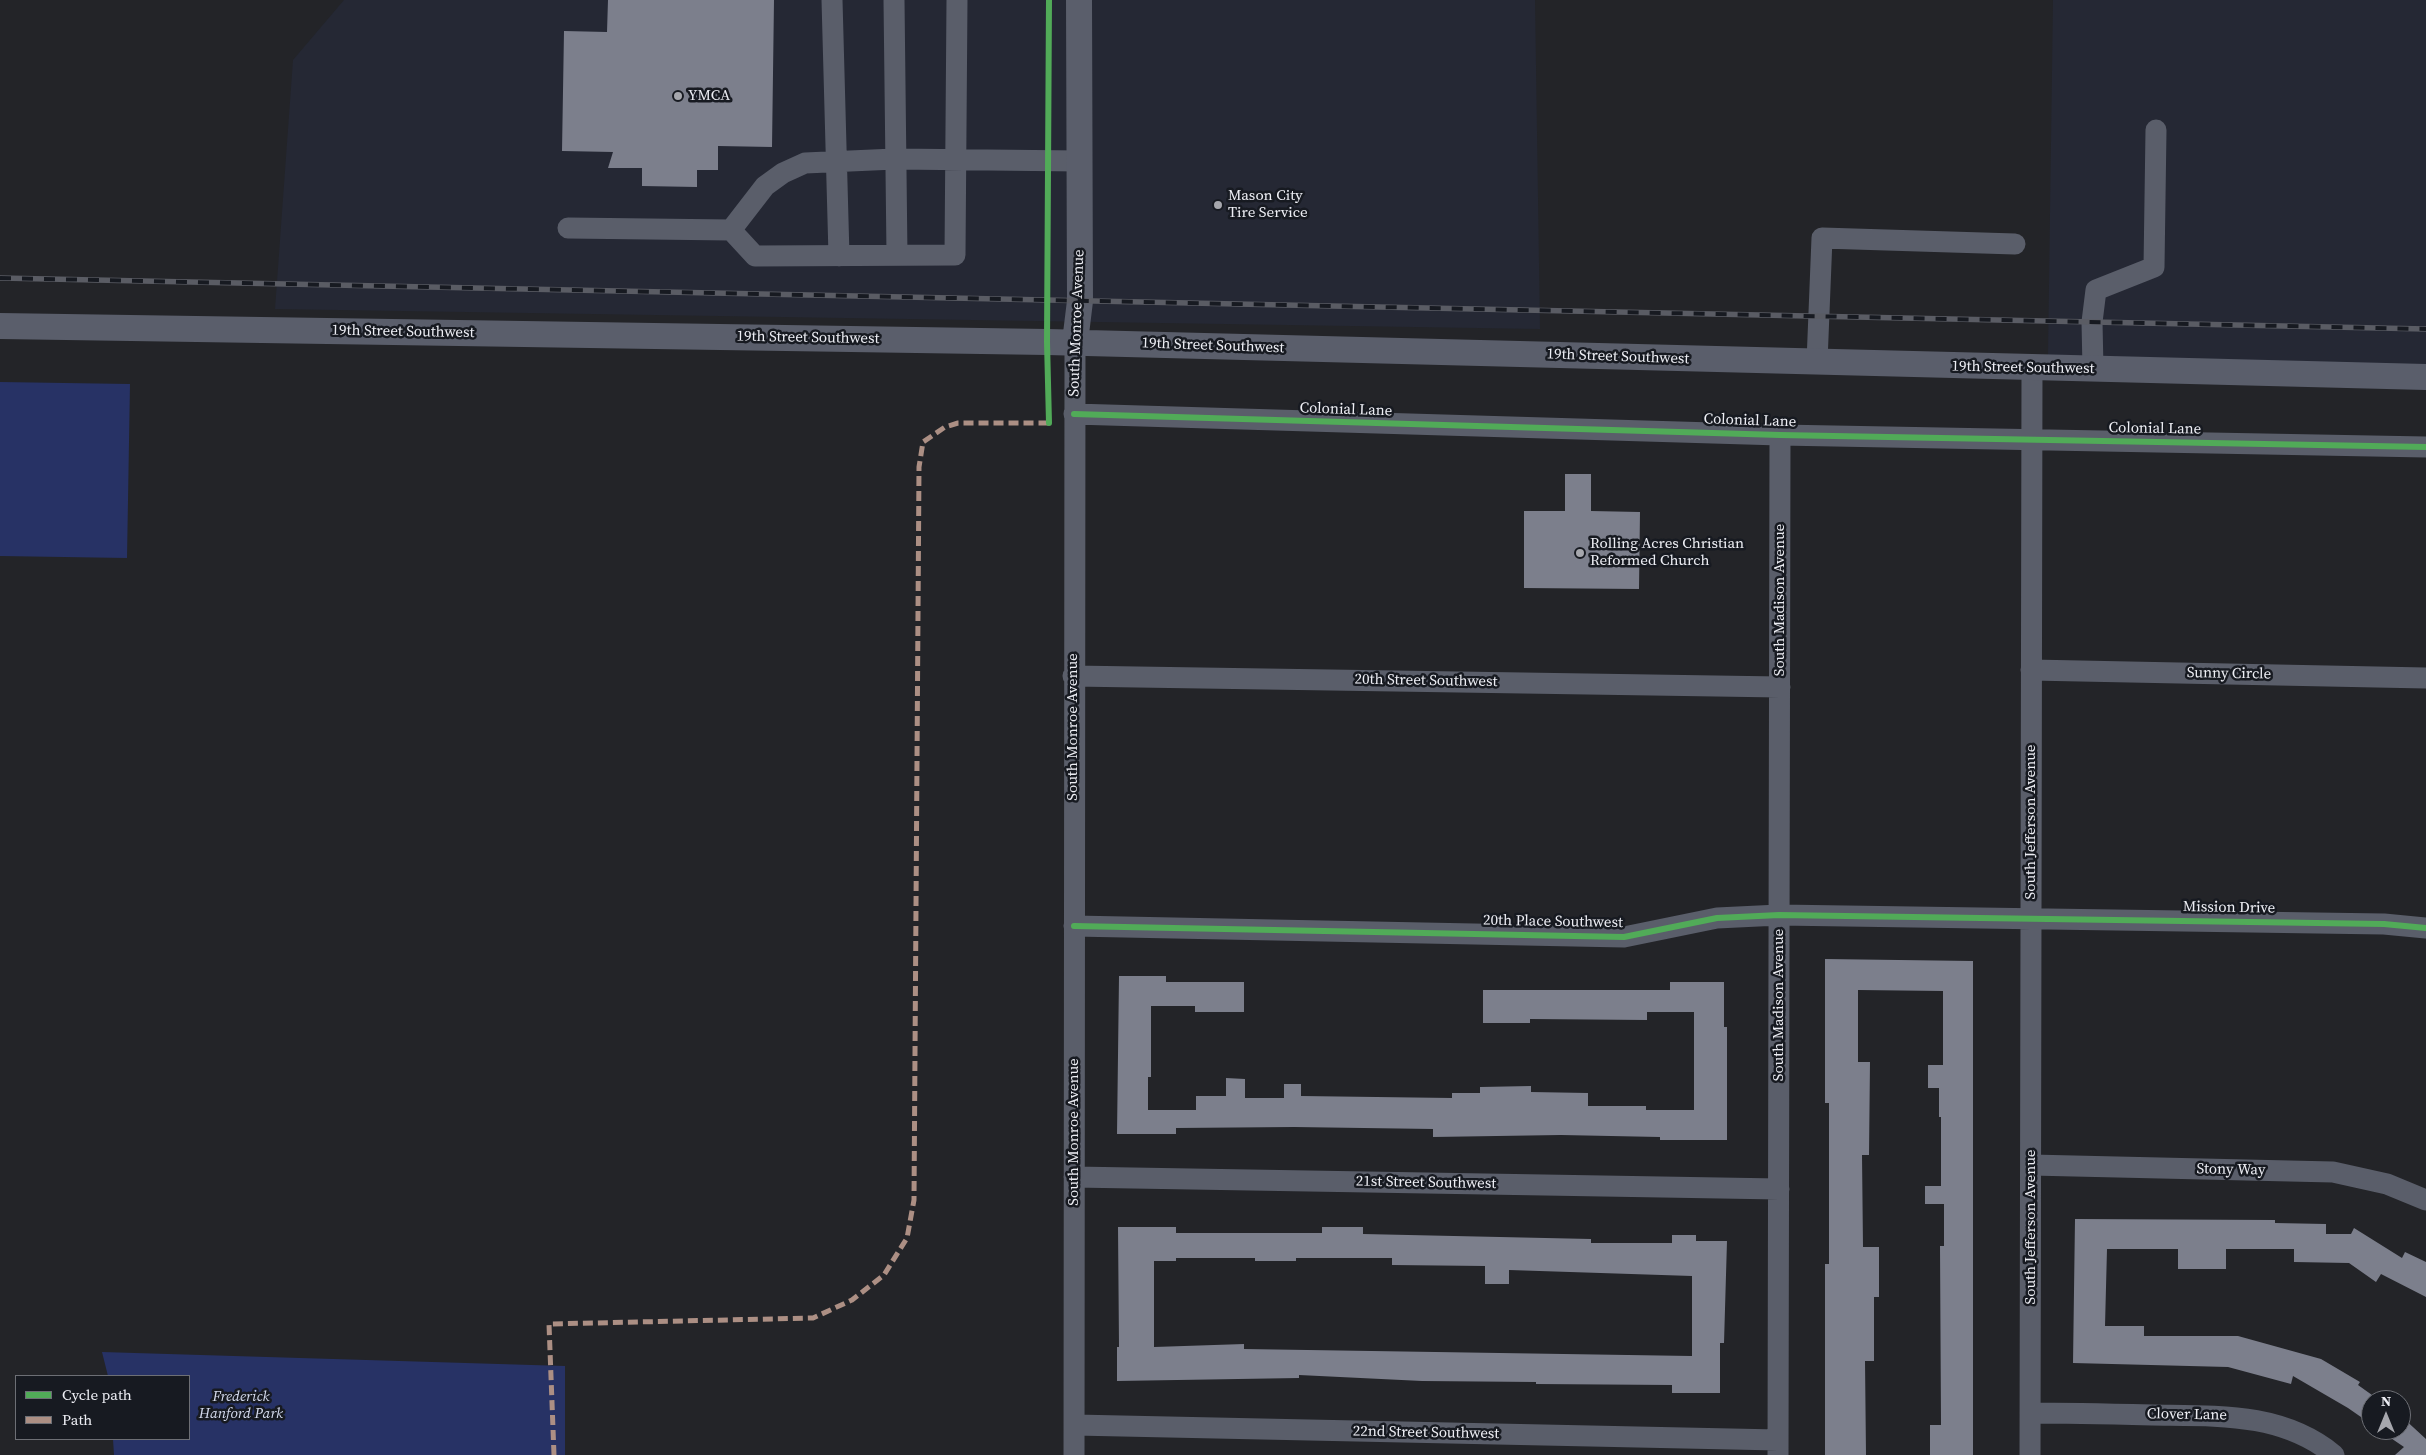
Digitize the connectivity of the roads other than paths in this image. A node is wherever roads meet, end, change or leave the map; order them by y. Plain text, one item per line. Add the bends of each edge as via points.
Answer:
1 (832, 0) edge
2 (894, 0) edge
3 (956, 0) edge
4 (1079, 0) edge
5 (2156, 130) dead end
6 (895, 159) junction
7 (956, 161) junction
8 (1080, 161) junction
9 (836, 162) junction
10 (568, 228) dead end
11 (731, 230) junction
12 (2015, 244) dead end
13 (897, 255) junction
14 (839, 256) junction
15 (0, 326) edge
16 (1075, 342) junction
17 (1817, 362) junction
18 (2032, 368) junction
19 (2092, 370) junction
20 (2426, 377) edge
21 (1074, 414) junction
22 (1780, 435) junction
23 (2032, 439) junction
24 (2426, 447) edge
25 (2031, 670) junction
26 (1073, 676) junction
27 (2426, 678) edge
28 (1780, 686) junction
29 (1779, 915) junction
30 (2031, 917) junction
31 (1074, 926) junction
32 (2426, 928) edge
33 (2031, 1165) junction
34 (1074, 1177) junction
35 (1779, 1189) junction
36 (2426, 1200) edge
37 (2030, 1413) junction
38 (1075, 1425) junction
39 (1778, 1448) edge
40 (1074, 1455) edge
41 (2030, 1455) edge
42 (2334, 1455) edge

1 - 9 street
2 - 6 street
3 - 7 street
4 - 8 main road, South Monroe Avenue
5 - 19 street via 2154,267 2096,290
6 - 7 street
6 - 9 street
6 - 13 street
7 - 8 street
7 - 13 street via 955,255
8 - 16 main road, South Monroe Avenue via 1080,301
9 - 11 street via 805,164 782,172 765,186
9 - 14 street
10 - 11 street
11 - 14 street via 755,256
12 - 17 street via 1822,238
13 - 14 street
15 - 16 main road, 19th Street Southwest
16 - 17 main road, 19th Street Southwest
16 - 21 street, South Monroe Avenue
17 - 18 main road, 19th Street Southwest
18 - 19 main road, 19th Street Southwest
18 - 23 street, South Jefferson Avenue
19 - 20 main road, 19th Street Southwest
21 - 22 street, Colonial Lane
21 - 26 street, South Monroe Avenue
22 - 23 street, Colonial Lane
22 - 28 street, South Madison Avenue
23 - 24 street, Colonial Lane
23 - 25 street, South Jefferson Avenue
25 - 27 street, Sunny Circle
25 - 30 street, South Jefferson Avenue
26 - 28 street, 20th Street Southwest
26 - 31 street, South Monroe Avenue
28 - 29 street, South Madison Avenue
29 - 30 street, 20th Place Southwest
29 - 31 street, 20th Place Southwest via 1717,918 1624,937
29 - 35 street, South Madison Avenue
30 - 32 street, Mission Drive via 2384,924
30 - 33 street, South Jefferson Avenue
31 - 34 street, South Monroe Avenue
33 - 36 street, Stony Way via 2333,1172 2387,1184
33 - 37 street, South Jefferson Avenue
34 - 35 street, 21st Street Southwest
34 - 38 street, South Monroe Avenue
35 - 39 street, South Madison Avenue
37 - 41 street, South Jefferson Avenue
37 - 42 street, Clover Lane via 2237,1416 2282,1426 2321,1444
38 - 39 street, 22nd Street Southwest
38 - 40 street, South Monroe Avenue

